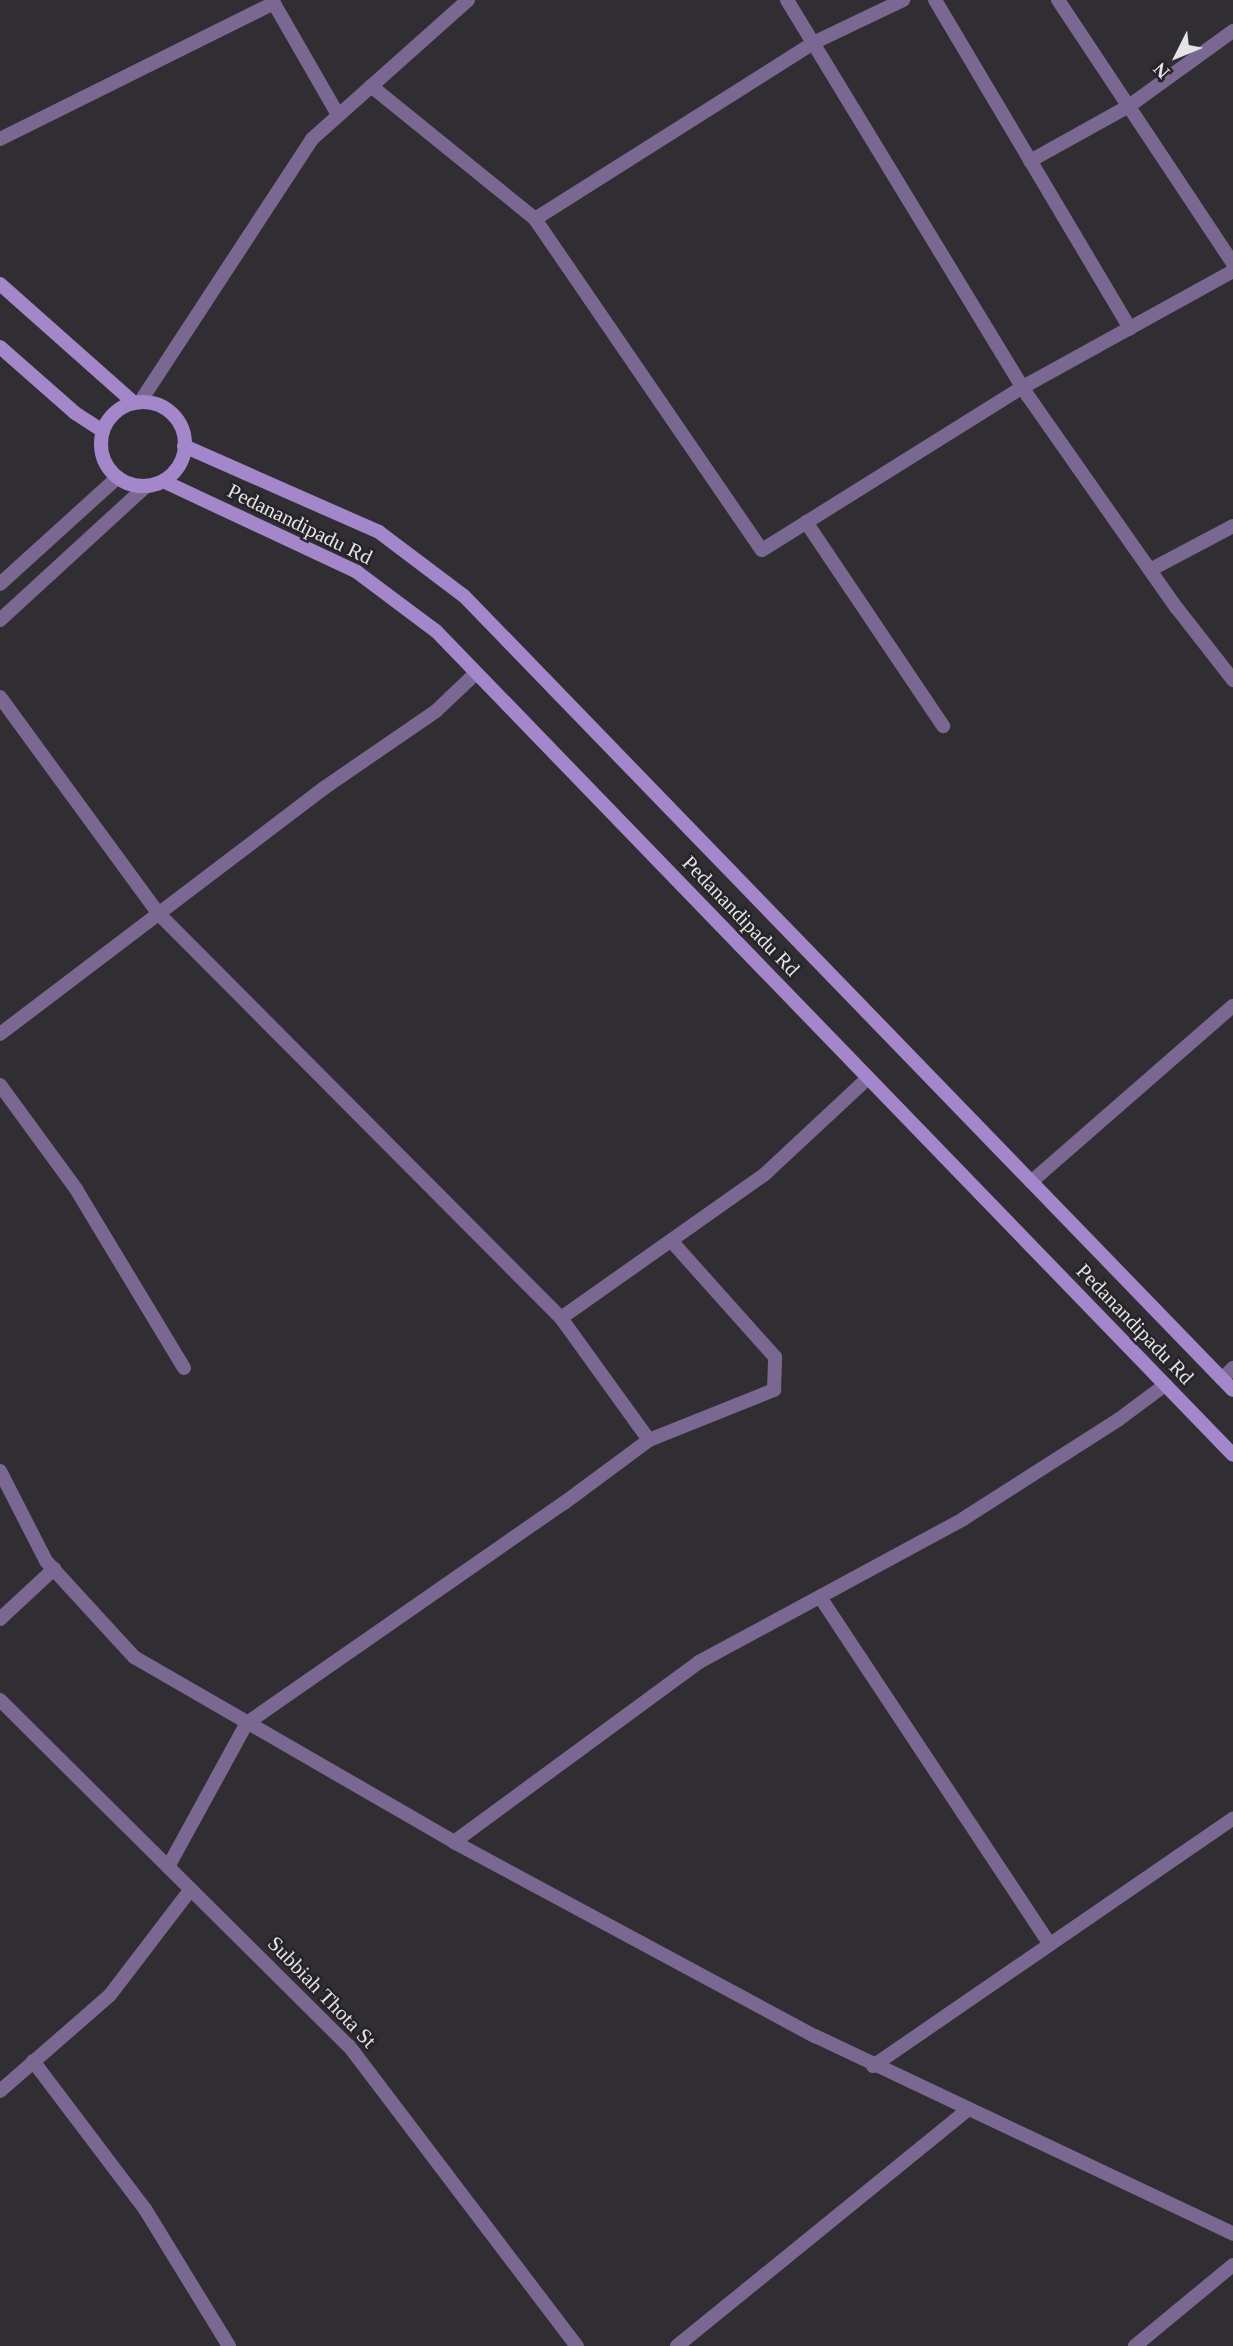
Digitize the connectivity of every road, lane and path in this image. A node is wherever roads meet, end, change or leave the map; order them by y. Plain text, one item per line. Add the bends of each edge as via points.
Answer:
1 (468, 0) edge
2 (787, 0) edge
3 (903, 0) edge
4 (935, 0) edge
5 (1058, 0) edge
6 (273, 1) edge
7 (1233, 31) edge
8 (813, 43) junction
9 (371, 86) junction
10 (1129, 106) junction
11 (338, 115) junction
12 (0, 139) edge
13 (1030, 161) junction
14 (535, 219) junction
15 (1233, 263) edge
16 (1233, 271) edge
17 (0, 284) edge
18 (1130, 328) junction
19 (0, 347) edge
20 (1023, 387) junction
21 (137, 403) junction
22 (103, 431) junction
23 (184, 446) junction
24 (118, 477) junction
25 (163, 481) junction
26 (146, 486) junction
27 (806, 522) junction
28 (1233, 526) edge
29 (1150, 570) junction
30 (0, 584) edge
31 (0, 620) edge
32 (476, 673) junction
33 (1233, 680) edge
34 (0, 697) edge
35 (943, 726) dead end
36 (159, 914) junction
37 (1233, 1006) edge
38 (0, 1034) edge
39 (868, 1078) junction
40 (0, 1085) edge
41 (1031, 1182) junction
42 (672, 1242) junction
43 (561, 1318) junction
44 (184, 1368) dead end
45 (1233, 1368) edge
46 (1222, 1379) junction
47 (1165, 1385) junction
48 (1233, 1390) edge
49 (649, 1440) junction
50 (1233, 1455) edge
51 (0, 1471) edge
52 (54, 1569) junction
53 (820, 1597) junction
54 (0, 1619) edge
55 (0, 1700) edge
56 (247, 1723) junction
57 (1233, 1819) edge
58 (454, 1843) junction
59 (169, 1867) junction
60 (191, 1889) junction
61 (1049, 1943) junction
62 (33, 2061) junction
63 (873, 2066) junction
64 (0, 2091) edge
65 (967, 2110) junction
66 (1233, 2235) edge
67 (1233, 2265) edge
68 (229, 2346) edge
69 (577, 2346) edge
70 (677, 2346) edge
71 (1135, 2346) edge

1 - 9 street
2 - 8 street
3 - 8 street
4 - 13 street
5 - 10 street
6 - 11 street
6 - 12 street
7 - 10 street
8 - 14 street
8 - 20 street
9 - 11 street
9 - 14 street
10 - 13 street
10 - 15 street
11 - 21 street via 312,139
13 - 18 street
14 - 27 street via 762,550
16 - 18 street
17 - 21 main road
18 - 20 street
19 - 22 main road via 75,413
20 - 27 street
20 - 29 street
21 - 22 main road via 115,413
21 - 23 main road via 168,410 179,421
22 - 24 main road via 102,453
23 - 25 main road via 180,463
23 - 41 main road, Pedanandipadu Rd via 379,532 464,596
24 - 26 main road
24 - 30 street
25 - 26 main road
25 - 32 main road, Pedanandipadu Rd via 357,572 436,631
26 - 31 street
27 - 35 street
28 - 29 street
29 - 33 street
32 - 36 street via 436,710 324,788
32 - 39 main road, Pedanandipadu Rd
34 - 36 street
36 - 38 street
36 - 43 street
37 - 41 street
39 - 42 street via 765,1174
39 - 47 main road, Pedanandipadu Rd
40 - 44 street via 76,1189
41 - 46 main road, Pedanandipadu Rd
42 - 43 street
42 - 49 street via 775,1357 774,1390
43 - 49 street
45 - 46 street
46 - 48 main road, Pedanandipadu Rd
47 - 50 main road, Pedanandipadu Rd
47 - 53 street via 963,1519
49 - 56 street
51 - 52 street
52 - 54 street
52 - 56 street via 134,1657
53 - 58 street via 699,1662
53 - 61 street
55 - 59 street, Subbiah Thota St
56 - 58 street
56 - 59 street
57 - 61 street
58 - 63 street
59 - 60 street, Subbiah Thota St
60 - 62 street via 110,1995
60 - 69 street, Subbiah Thota St via 349,2046
61 - 63 street
62 - 64 street
62 - 68 street via 145,2210
63 - 65 street
65 - 66 street
65 - 70 street
67 - 71 street

